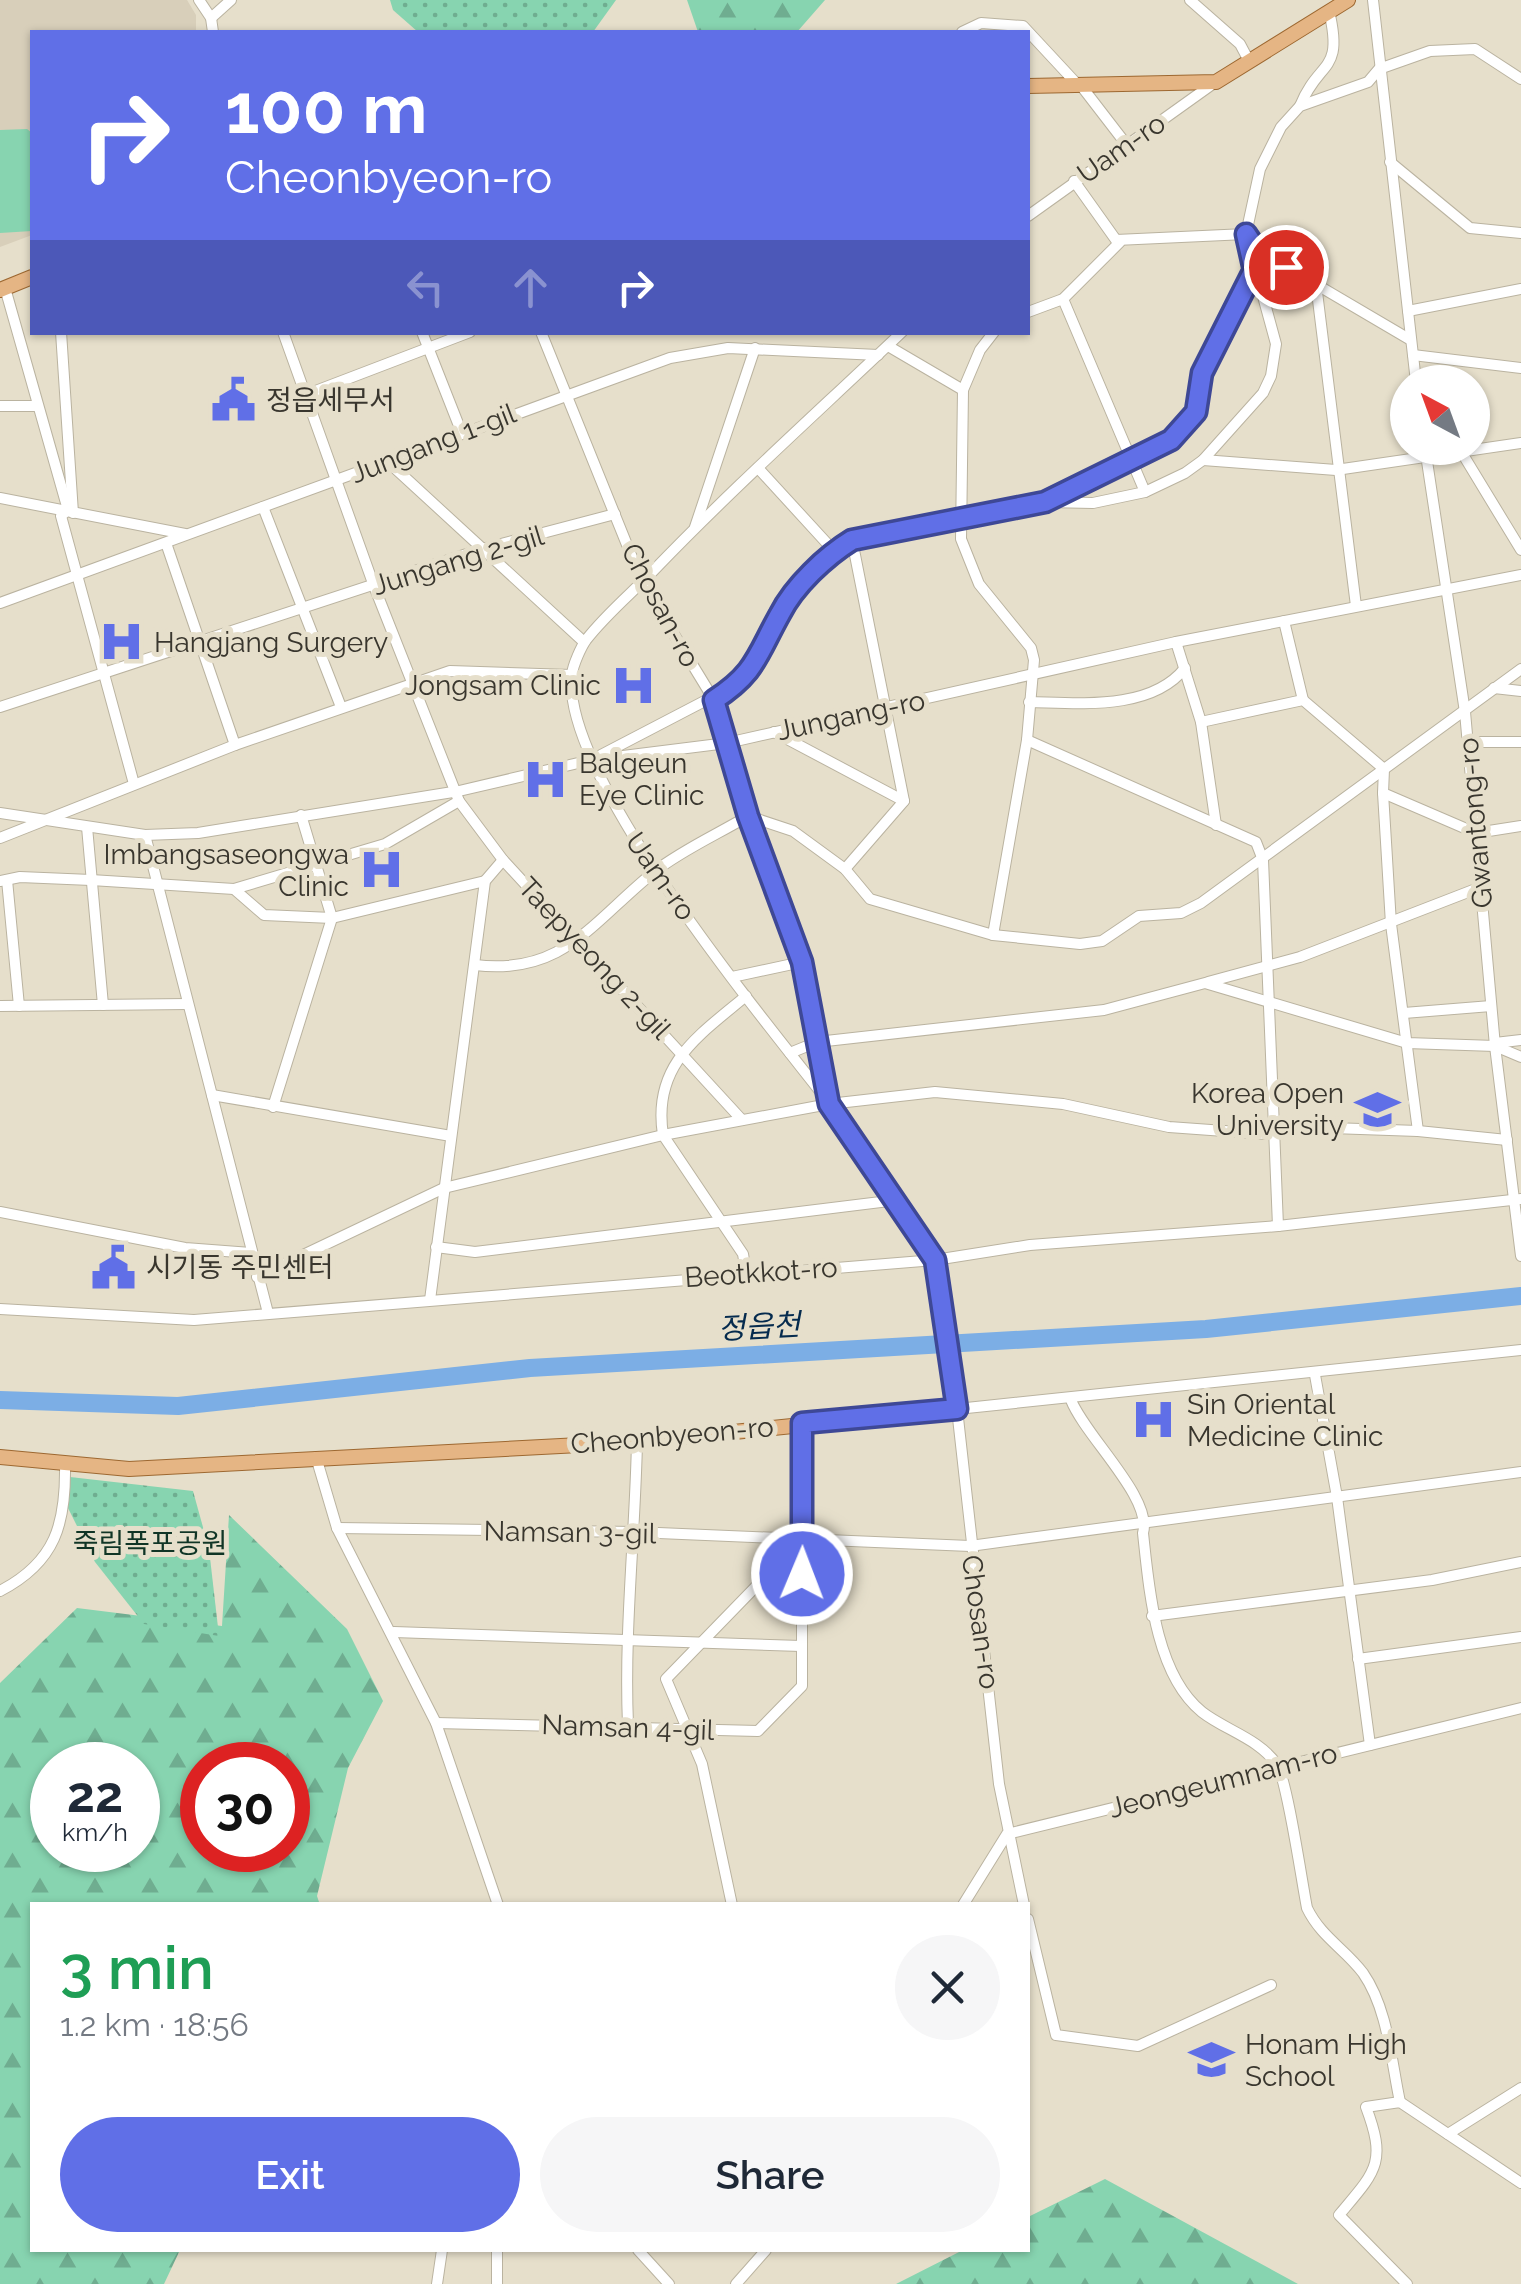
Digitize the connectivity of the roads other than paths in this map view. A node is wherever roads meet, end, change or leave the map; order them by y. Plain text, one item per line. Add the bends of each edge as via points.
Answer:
1 (199, 0) edge
2 (231, 0) edge
3 (1190, 0) edge
4 (1348, 0) edge
5 (1372, 0) edge
6 (1329, 11) junction
7 (212, 18) junction
8 (1024, 29) edge
9 (213, 30) edge
10 (966, 30) edge
11 (1030, 35) edge
12 (1249, 62) junction
13 (1379, 69) junction
14 (1521, 79) edge
15 (1216, 82) junction
16 (1077, 83) junction
17 (1030, 86) edge
18 (1300, 106) junction
19 (1126, 144) junction
20 (1389, 161) junction
21 (1074, 180) junction
22 (1030, 214) edge
23 (1521, 233) edge
24 (1246, 234) junction
25 (1120, 242) junction
26 (1254, 270) junction
27 (30, 279) edge
28 (1316, 284) junction
29 (2, 289) edge
30 (1521, 289) edge
31 (1063, 300) junction
32 (1030, 311) edge
33 (1408, 311) junction
34 (61, 335) edge
35 (284, 335) edge
36 (423, 335) edge
37 (462, 335) edge
38 (541, 335) edge
39 (899, 335) edge
40 (992, 335) edge
41 (1409, 339) junction
42 (888, 346) junction
43 (428, 348) junction
44 (755, 348) junction
45 (878, 355) junction
46 (1412, 356) junction
47 (1414, 365) edge
48 (1521, 368) edge
49 (963, 390) junction
50 (305, 394) junction
51 (564, 394) junction
52 (0, 406) edge
53 (37, 406) junction
54 (460, 431) junction
55 (1521, 442) edge
56 (1490, 446) edge
57 (1132, 459) junction
58 (1390, 459) edge
59 (386, 460) junction
60 (1204, 460) junction
61 (1428, 465) edge
62 (1470, 465) edge
63 (758, 468) junction
64 (1336, 470) junction
65 (337, 479) junction
66 (1146, 492) junction
67 (0, 498) edge
68 (1045, 502) junction
69 (263, 507) junction
70 (71, 512) junction
71 (615, 514) junction
72 (960, 520) junction
73 (694, 528) junction
74 (190, 535) junction
75 (852, 540) junction
76 (166, 543) junction
77 (482, 549) junction
78 (1521, 550) edge
79 (834, 551) junction
80 (1521, 575) edge
81 (74, 578) junction
82 (642, 582) junction
83 (374, 586) junction
84 (1445, 590) junction
85 (0, 603) edge
86 (1356, 606) junction
87 (302, 610) junction
88 (1284, 620) junction
89 (584, 642) junction
90 (1176, 642) junction
91 (198, 643) junction
92 (1185, 668) junction
93 (1521, 669) edge
94 (100, 672) junction
95 (572, 674) junction
96 (1033, 676) junction
97 (411, 683) junction
98 (1493, 688) junction
99 (1521, 690) edge
100 (714, 700) junction
101 (1304, 700) junction
102 (1029, 702) junction
103 (0, 707) edge
104 (341, 707) junction
105 (886, 707) junction
106 (1465, 712) junction
107 (1201, 722) junction
108 (774, 732) junction
109 (1027, 740) junction
110 (1467, 742) junction
111 (1521, 742) edge
112 (727, 743) junction
113 (236, 745) junction
114 (592, 760) junction
115 (1384, 770) junction
116 (134, 784) junction
117 (1383, 794) junction
118 (459, 796) junction
119 (904, 801) junction
120 (0, 813) edge
121 (301, 815) junction
122 (748, 816) junction
123 (42, 820) junction
124 (1216, 825) junction
125 (1521, 826) edge
126 (87, 827) junction
127 (1476, 833) junction
128 (145, 835) junction
129 (0, 838) edge
130 (502, 860) junction
131 (1263, 860) junction
132 (317, 862) junction
133 (846, 868) junction
134 (656, 870) junction
135 (4, 880) edge
136 (91, 880) junction
137 (485, 881) junction
138 (158, 886) junction
139 (1481, 887) junction
140 (234, 889) junction
141 (332, 918) junction
142 (1391, 924) junction
143 (993, 935) junction
144 (580, 941) junction
145 (802, 962) junction
146 (475, 964) junction
147 (1265, 966) junction
148 (732, 977) junction
149 (1204, 983) junction
150 (746, 996) junction
151 (1266, 1001) junction
152 (188, 1004) junction
153 (103, 1005) junction
154 (0, 1006) edge
155 (19, 1006) junction
156 (1491, 1006) junction
157 (1404, 1013) junction
158 (1521, 1040) edge
159 (817, 1042) junction
160 (1407, 1043) junction
161 (1495, 1044) junction
162 (682, 1049) junction
163 (790, 1053) junction
164 (1521, 1057) edge
165 (212, 1095) junction
166 (829, 1104) junction
167 (273, 1107) junction
168 (742, 1120) junction
169 (1274, 1126) junction
170 (1418, 1131) junction
171 (663, 1135) junction
172 (451, 1136) junction
173 (1507, 1140) junction
174 (444, 1188) junction
175 (1518, 1199) edge
176 (896, 1200) junction
177 (0, 1212) edge
178 (716, 1219) junction
179 (1278, 1226) junction
180 (436, 1247) junction
181 (251, 1253) junction
182 (1521, 1256) edge
183 (935, 1260) junction
184 (746, 1272) junction
185 (258, 1278) junction
186 (430, 1300) junction
187 (0, 1309) edge
188 (268, 1314) junction
189 (1521, 1350) edge
190 (1315, 1375) junction
191 (1071, 1400) junction
192 (957, 1409) junction
193 (802, 1423) junction
194 (637, 1442) junction
195 (0, 1457) edge
196 (316, 1457) junction
197 (65, 1465) junction
198 (1521, 1472) edge
199 (1337, 1497) junction
200 (1146, 1522) junction
201 (337, 1528) junction
202 (635, 1532) junction
203 (802, 1539) junction
204 (970, 1546) junction
205 (1521, 1562) edge
206 (1350, 1588) junction
207 (0, 1591) edge
208 (1152, 1616) junction
209 (394, 1632) junction
210 (1521, 1637) edge
211 (706, 1639) junction
212 (624, 1640) junction
213 (801, 1646) junction
214 (1358, 1659) junction
215 (1521, 1708) edge
216 (436, 1723) junction
217 (628, 1725) junction
218 (690, 1728) junction
219 (1370, 1745) junction
220 (1278, 1766) junction
221 (1007, 1834) junction
222 (497, 1902) edge
223 (731, 1902) edge
224 (965, 1902) edge
225 (1023, 1902) edge
226 (1030, 1927) edge
227 (1271, 1985) dead end
228 (1521, 2088) edge
229 (1400, 2102) junction
230 (1448, 2134) junction
231 (1521, 2183) edge
232 (442, 2252) edge
233 (497, 2252) edge
234 (640, 2252) edge
235 (764, 2252) edge
236 (437, 2284) edge
237 (497, 2284) edge
238 (669, 2284) edge
239 (736, 2284) edge
240 (1407, 2284) edge

1 - 7 street
2 - 7 street
3 - 12 street via 1240,44
4 - 6 main road
5 - 13 street
6 - 12 main road
6 - 18 street via 1336,39 1332,62
7 - 9 street
8 - 10 street via 981,23
11 - 16 street
12 - 15 main road
13 - 14 street via 1451,47 1475,50
13 - 18 street via 1368,82
13 - 20 street
15 - 16 main road
15 - 19 street, Uam-ro
16 - 17 main road
16 - 19 street
18 - 24 street via 1260,169
19 - 21 street, Uam-ro
20 - 23 street via 1470,228
20 - 33 street
21 - 22 street, Uam-ro
21 - 25 street
24 - 25 street
24 - 26 street
24 - 28 street via 1256,249
25 - 31 street
26 - 57 street via 1202,373 1196,412 1171,440
26 - 60 street via 1276,344 1272,376
27 - 29 main road
28 - 41 street
28 - 64 street
29 - 53 street
30 - 33 street
31 - 32 street
31 - 57 street
33 - 41 street
34 - 70 street
35 - 50 street, Taepyeong 2-gil
36 - 43 street
37 - 43 street
38 - 51 street, Chosan-ro
39 - 42 street, Uam-ro
40 - 49 street
41 - 46 street
42 - 45 street, Uam-ro
42 - 49 street
43 - 50 street
43 - 54 street
44 - 45 street, Jungang 1-gil
44 - 51 street, Jungang 1-gil via 670,358
44 - 73 street
45 - 63 street, Uam-ro
46 - 47 street
46 - 48 street
49 - 72 street
50 - 65 street, Taepyeong 2-gil
51 - 54 street, Jungang 1-gil
51 - 71 street, Chosan-ro
52 - 53 street
53 - 70 street
54 - 59 street, Jungang 1-gil
55 - 56 street
57 - 66 street
57 - 68 street
58 - 64 street
59 - 65 street, Jungang 1-gil
59 - 77 street
60 - 64 street
60 - 66 street
61 - 84 street, Gwantong-ro
62 - 78 street
63 - 73 street, Uam-ro
63 - 79 street
64 - 86 street
65 - 69 street, Jungang 1-gil
65 - 83 street, Taepyeong 2-gil
66 - 68 street
67 - 70 street
68 - 72 street
69 - 74 street, Jungang 1-gil
69 - 87 street
70 - 74 street
70 - 81 street via 61,516
71 - 77 street, Jungang 2-gil
71 - 82 street, Chosan-ro
72 - 75 street
72 - 96 street via 969,563 1031,648
73 - 82 street, Uam-ro
74 - 76 street, Jungang 1-gil
75 - 79 street
75 - 105 street
76 - 81 street, Jungang 1-gil
76 - 91 street
77 - 83 street, Jungang 2-gil
77 - 89 street
79 - 100 street via 780,611 745,680
80 - 84 street, Jungang-ro
81 - 85 street, Jungang 1-gil
81 - 94 street
82 - 89 street, Uam-ro
82 - 100 street, Chosan-ro
83 - 87 street, Jungang 2-gil
83 - 97 street, Taepyeong 2-gil
84 - 86 street, Jungang-ro
84 - 106 street, Gwantong-ro
86 - 88 street, Jungang-ro
87 - 91 street, Jungang 2-gil
87 - 104 street
88 - 90 street, Jungang-ro
88 - 101 street
89 - 95 street, Uam-ro
90 - 92 street
90 - 96 street, Jungang-ro
91 - 94 street, Jungang 2-gil
91 - 113 street
92 - 102 street via 1172,684 1137,698
92 - 107 street
93 - 98 street
94 - 103 street, Jungang 2-gil
94 - 116 street
95 - 97 street via 450,671
95 - 114 street, Uam-ro
96 - 102 street
96 - 105 street, Jungang-ro
97 - 104 street
97 - 118 street, Taepyeong 2-gil
98 - 99 street
98 - 106 street
100 - 112 street, Chosan-ro
100 - 114 street
101 - 107 street
101 - 115 street
102 - 109 street
104 - 113 street
105 - 108 street, Jungang-ro
105 - 119 street
106 - 110 street, Gwantong-ro
106 - 115 street
107 - 124 street
108 - 112 street, Jungang-ro
108 - 119 street
109 - 124 street
109 - 143 street
110 - 111 street
110 - 127 street, Gwantong-ro
112 - 114 street, Jungang-ro
112 - 122 street, Chosan-ro
113 - 116 street
114 - 118 street, Jungang-ro
114 - 134 street, Uam-ro
115 - 117 street
115 - 131 street
116 - 123 street
117 - 127 street
117 - 142 street
118 - 121 street, Jungang-ro
118 - 130 street, Taepyeong 2-gil
118 - 132 street via 385,844
119 - 133 street
120 - 123 street, Jungang-ro
121 - 128 street, Jungang-ro
121 - 132 street
122 - 133 street via 793,831
122 - 134 street
122 - 145 street, Chosan-ro
123 - 126 street, Jungang-ro
123 - 129 street
124 - 131 street via 1256,842
125 - 127 street
126 - 128 street, Jungang-ro
126 - 136 street
127 - 139 street, Gwantong-ro
128 - 138 street
130 - 137 street
130 - 144 street, Taepyeong 2-gil
131 - 143 street via 1200,903 1139,916 1102,940 1080,944
131 - 147 street
132 - 140 street
132 - 141 street
133 - 143 street via 870,899
134 - 144 street
134 - 148 street, Uam-ro
135 - 136 street
135 - 155 street
136 - 138 street
136 - 153 street
137 - 141 street
137 - 146 street
138 - 140 street
138 - 152 street
139 - 142 street
139 - 156 street, Gwantong-ro
140 - 141 street via 264,915
141 - 167 street
142 - 147 street
142 - 157 street
144 - 146 street via 511,969
144 - 162 street, Taepyeong 2-gil
145 - 148 street
145 - 159 street, Chosan-ro
146 - 172 street
147 - 149 street
147 - 151 street
148 - 150 street, Uam-ro
149 - 151 street
149 - 159 street via 1104,1010
150 - 162 street
150 - 163 street, Uam-ro
151 - 160 street
151 - 169 street
152 - 153 street
152 - 165 street
153 - 155 street
154 - 155 street
156 - 157 street
156 - 161 street, Gwantong-ro
157 - 160 street
158 - 161 street
159 - 163 street
159 - 166 street, Chosan-ro
160 - 161 street
160 - 170 street
161 - 164 street
161 - 173 street, Gwantong-ro
162 - 168 street, Taepyeong 2-gil
162 - 171 street via 660,1114
163 - 166 street, Uam-ro
165 - 167 street
165 - 181 street
166 - 168 street
166 - 169 street via 935,1092 1063,1104 1169,1127 1266,1134
166 - 176 street, Chosan-ro
167 - 172 street
168 - 171 street
169 - 170 street
169 - 179 street
170 - 173 street
171 - 174 street
171 - 178 street
172 - 174 street
173 - 175 street, Gwantong-ro
174 - 180 street
174 - 185 street
175 - 179 street, Beotkkot-ro
175 - 182 street, Gwantong-ro
176 - 178 street
176 - 183 street, Chosan-ro
177 - 181 street via 186,1248
178 - 180 street via 475,1252
178 - 184 street via 744,1254
179 - 183 street, Beotkkot-ro via 1030,1244
180 - 186 street
181 - 185 street
183 - 184 street, Beotkkot-ro
183 - 192 street, Chosan-ro
184 - 186 street, Beotkkot-ro
185 - 188 street
186 - 188 street, Beotkkot-ro
187 - 188 street, Beotkkot-ro via 129,1320
189 - 190 street, Cheonbyeon-ro
190 - 191 street, Cheonbyeon-ro
190 - 199 street
191 - 192 street, Cheonbyeon-ro
191 - 200 street
192 - 193 main road, Cheonbyeon-ro
192 - 204 street, Chosan-ro
193 - 194 main road, Cheonbyeon-ro
193 - 203 street
194 - 196 main road, Cheonbyeon-ro
194 - 202 street
195 - 197 main road, Cheonbyeon-ro
196 - 197 main road, Cheonbyeon-ro via 129,1468
196 - 201 street
197 - 207 street via 63,1520 54,1544
198 - 199 street, Namsan 3-gil
199 - 200 street, Namsan 3-gil
199 - 206 street
200 - 204 street, Namsan 3-gil
200 - 208 street
201 - 202 street, Namsan 3-gil
201 - 209 street
202 - 203 street, Namsan 3-gil
202 - 212 street
203 - 204 street, Namsan 3-gil
203 - 211 street
203 - 213 street
204 - 221 street, Chosan-ro
205 - 206 street
206 - 208 street
206 - 214 street
208 - 220 street via 1200,1711
209 - 212 street
209 - 216 street
210 - 214 street
211 - 212 street
211 - 213 street
211 - 218 street via 666,1679
212 - 217 street
213 - 218 street, Namsan 4-gil via 802,1686 758,1732
214 - 219 street
215 - 219 street, Jeongeumnam-ro
216 - 217 street, Namsan 4-gil
216 - 222 street
217 - 218 street, Namsan 4-gil
218 - 223 street
219 - 220 street, Jeongeumnam-ro
220 - 221 street, Jeongeumnam-ro
220 - 229 street via 1307,1908 1378,1996
221 - 224 street
221 - 225 street, Chosan-ro
226 - 227 street via 1056,2035 1138,2046
228 - 230 street
229 - 230 street
229 - 240 street via 1366,2107 1380,2142 1378,2165 1340,2215
230 - 231 street
232 - 236 street
233 - 237 street
234 - 238 street
235 - 239 street

